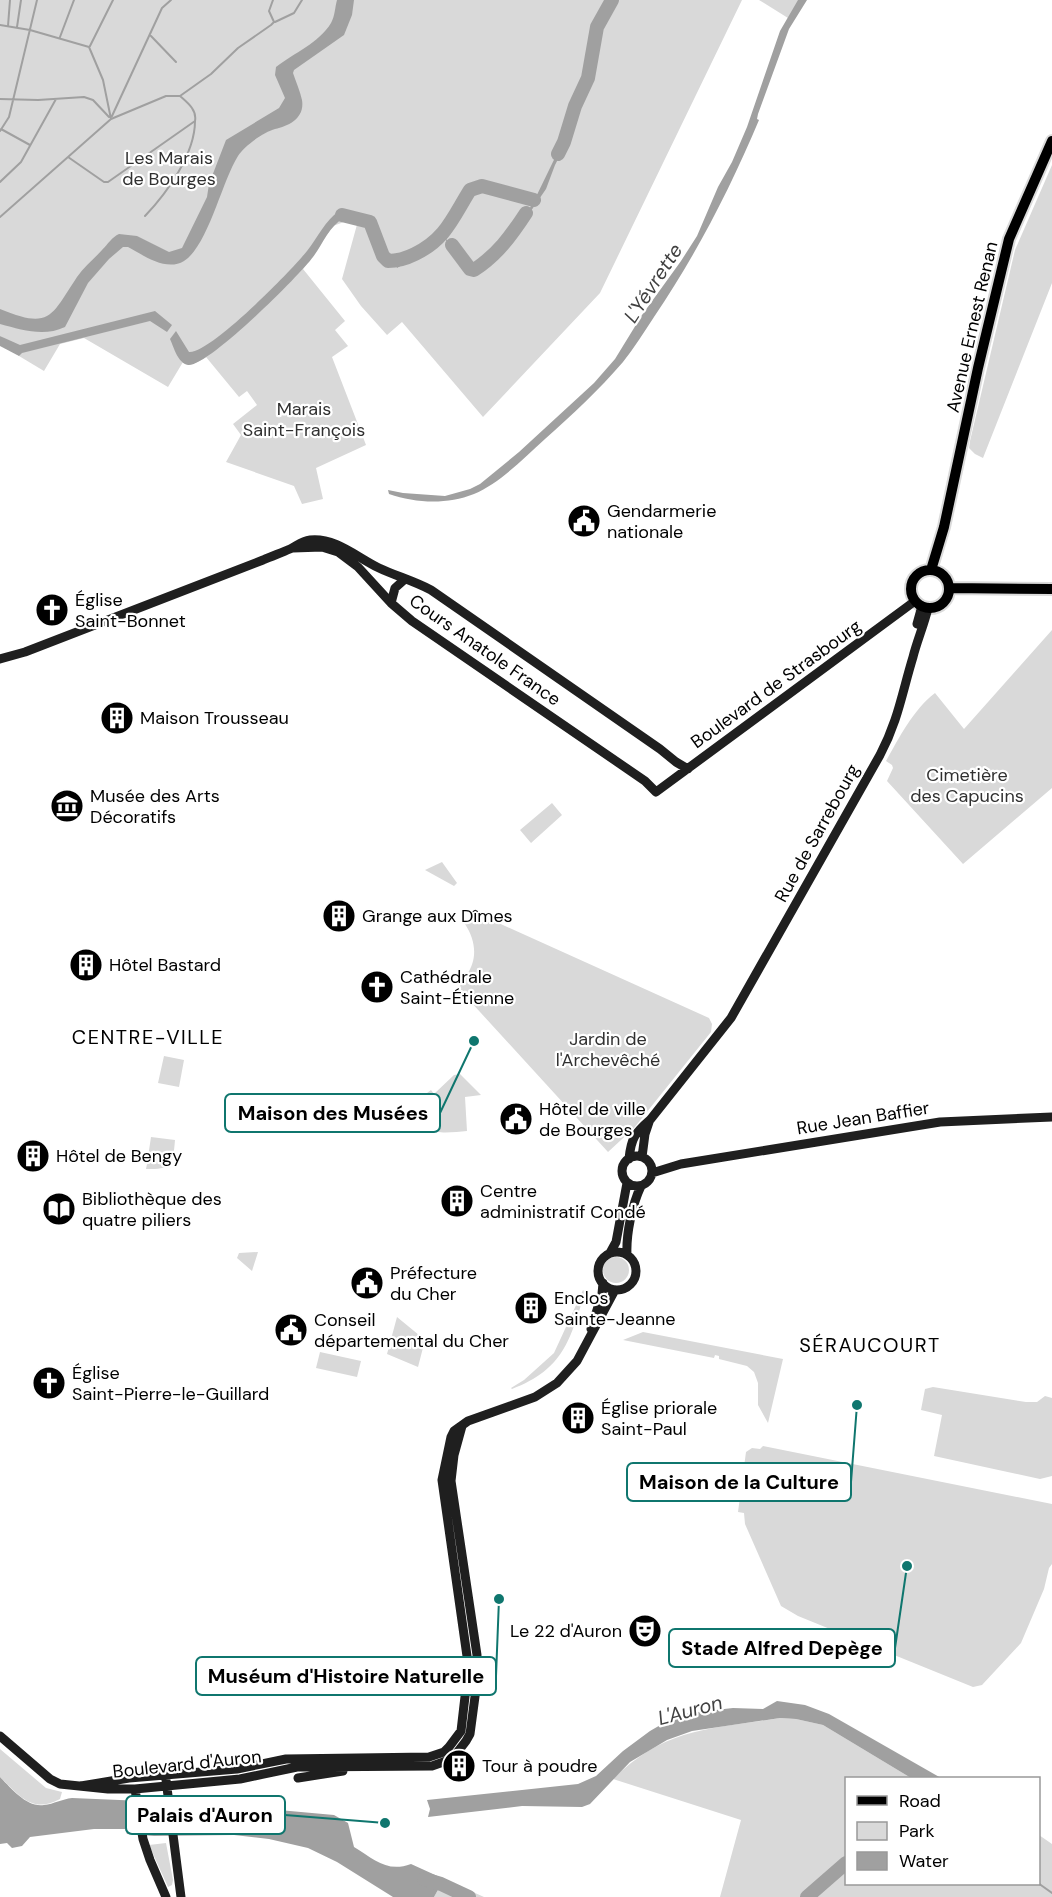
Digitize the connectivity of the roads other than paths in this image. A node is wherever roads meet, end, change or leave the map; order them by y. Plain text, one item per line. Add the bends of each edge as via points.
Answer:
1 (1052, 141) edge
2 (293, 548) junction
3 (934, 571) junction
4 (404, 580) junction
5 (949, 588) junction
6 (1052, 589) edge
7 (391, 603) junction
8 (922, 605) junction
9 (0, 659) edge
10 (688, 769) junction
11 (656, 792) joint
12 (1052, 1117) edge
13 (650, 1120) junction
14 (628, 1159) junction
15 (648, 1165) junction
16 (627, 1184) junction
17 (641, 1186) junction
18 (610, 1253) junction
19 (627, 1255) junction
20 (603, 1283) junction
21 (615, 1290) junction
22 (589, 1338) junction
23 (462, 1426) junction
24 (0, 1736) edge
25 (369, 1766) junction
26 (163, 1778) junction
27 (298, 1778) dead end
28 (81, 1786) junction
29 (135, 1789) junction
30 (180, 1893) edge
31 (166, 1895) edge

1 - 3 main road, Avenue Ernest Renan via 1009,239 944,527 943,550
2 - 4 main road, Cours Anatole France via 312,540 333,543
2 - 7 main road, Cours Anatole France via 322,547 338,552 358,567
2 - 9 main road
3 - 5 main road via 945,577
3 - 8 main road via 919,573 912,583 911,593
4 - 7 main road via 395,588
4 - 10 main road, Cours Anatole France via 431,590
5 - 6 main road
5 - 8 main road via 943,603 934,608
7 - 11 main road, Cours Anatole France
8 - 10 main road, Boulevard de Strasbourg
8 - 13 main road, Rue de Sarrebourg via 913,656 891,734 731,1018
10 - 11 main road, Boulevard de Strasbourg
12 - 15 main road, Rue Jean Baffier via 940,1122 681,1164
13 - 14 main road, Rue de Sarrebourg via 633,1138
13 - 15 main road via 645,1134
14 - 15 main road
14 - 16 main road via 621,1172
15 - 17 main road via 648,1181
16 - 17 main road
16 - 18 main road via 616,1242
17 - 19 main road
18 - 19 main road
18 - 20 main road via 599,1266
19 - 21 main road via 634,1262 635,1277 629,1286
20 - 21 main road
20 - 22 main road
21 - 22 main road
22 - 23 main road via 573,1367 556,1383 535,1397 483,1414
23 - 25 main road via 451,1480 477,1655 470,1734 456,1754 440,1764
23 - 26 main road, Boulevard d'Auron via 451,1437 442,1480 467,1656 461,1731 449,1747 429,1757 286,1759
24 - 28 main road, Boulevard d'Auron via 50,1779
25 - 26 main road, Boulevard d'Auron via 297,1767 240,1779
25 - 27 main road
26 - 28 main road, Boulevard d'Auron
26 - 29 main road, Boulevard d'Auron
26 - 30 main road
28 - 29 main road, Boulevard d'Auron
29 - 31 main road via 143,1839
30 - 31 main road via 172,1891

